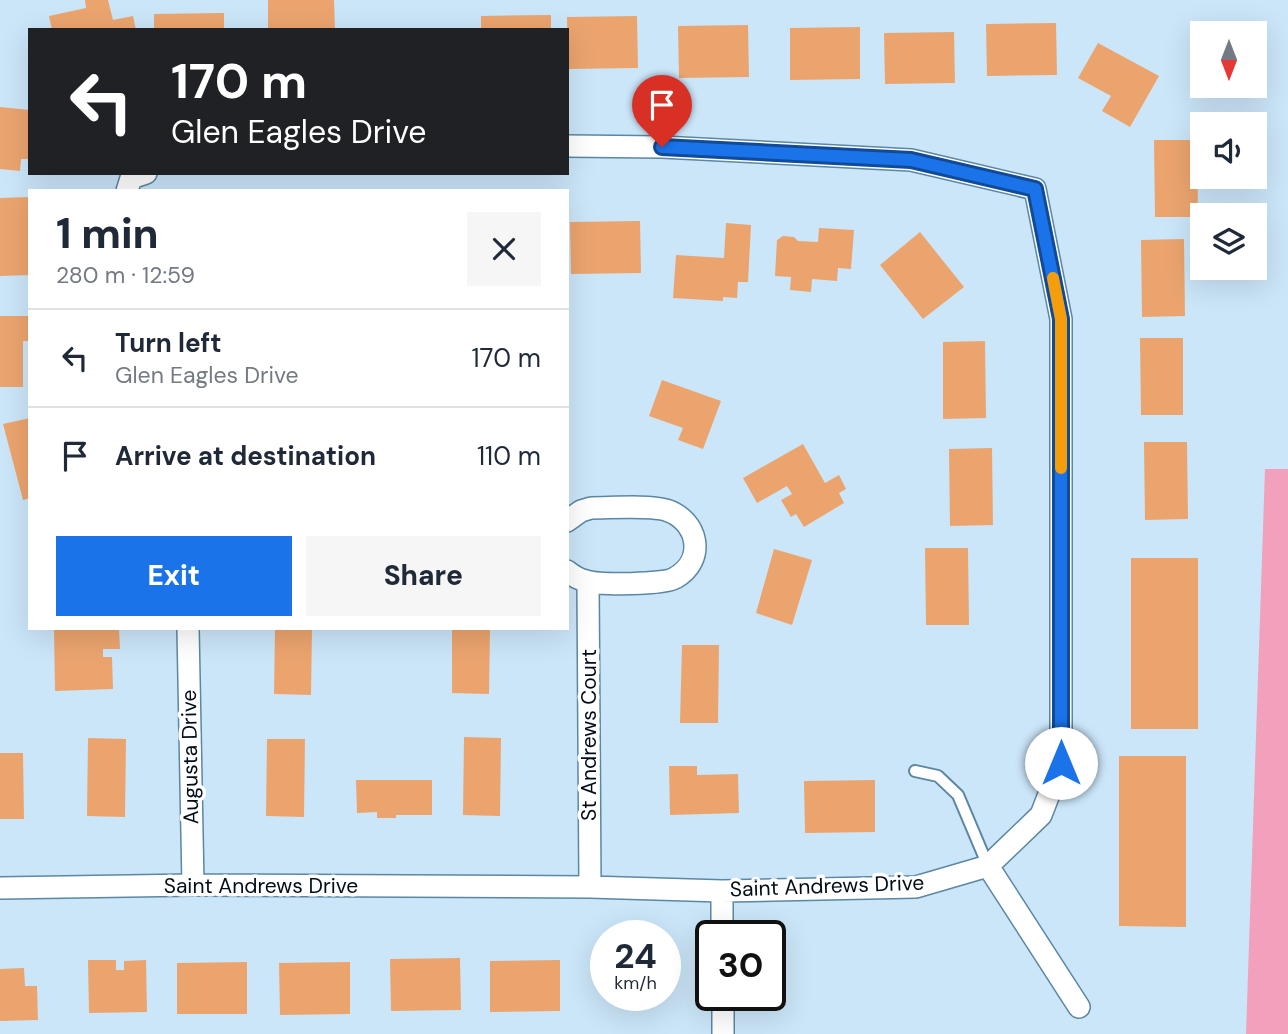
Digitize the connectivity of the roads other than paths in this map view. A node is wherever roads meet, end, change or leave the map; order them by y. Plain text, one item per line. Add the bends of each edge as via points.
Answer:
1 (569, 146) edge
2 (569, 519) edge
3 (569, 572) edge
4 (588, 582) junction
5 (188, 630) edge
6 (915, 771) dead end
7 (988, 866) junction
8 (192, 885) junction
9 (590, 887) junction
10 (0, 888) edge
11 (722, 891) junction
12 (722, 920) edge
13 (1079, 1007) dead end
14 (723, 1011) edge
15 (723, 1034) edge

1 - 7 street, Saint Andrews Drive via 911,160 1035,189 1061,319 1061,763 1041,815
2 - 4 street via 591,508 662,509 678,514 694,536 692,560 677,578 665,583
3 - 4 street
4 - 9 street, St Andrews Court
5 - 8 street, Augusta Drive
6 - 7 lane via 938,776 958,795
7 - 11 street, Saint Andrews Drive via 916,887
7 - 13 street
8 - 9 street, Saint Andrews Drive
8 - 10 street, Saint Andrews Drive
9 - 11 street, Saint Andrews Drive
11 - 12 street
14 - 15 street

